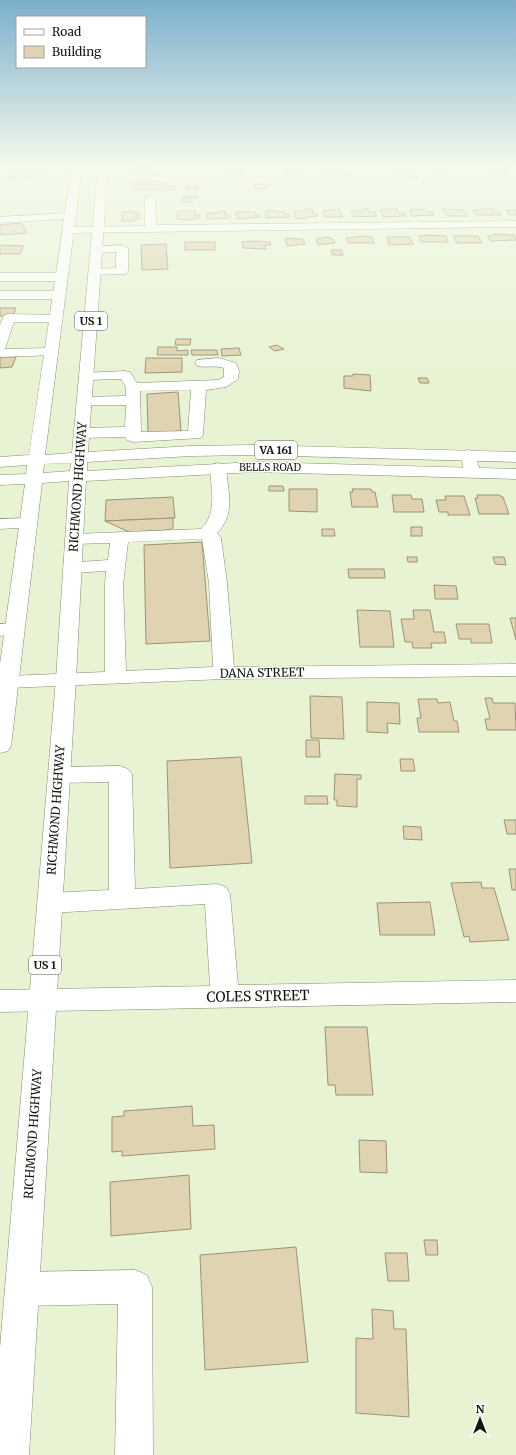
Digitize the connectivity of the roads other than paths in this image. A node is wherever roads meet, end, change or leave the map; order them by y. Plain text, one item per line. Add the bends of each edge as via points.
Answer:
1 (68, 234) edge
2 (98, 234) edge
3 (155, 234) edge
4 (122, 248) junction
5 (96, 249) junction
6 (94, 272) junction
7 (0, 277) edge
8 (62, 277) junction
9 (0, 295) edge
10 (59, 295) junction
11 (56, 318) junction
12 (0, 346) edge
13 (51, 352) junction
14 (0, 353) edge
15 (202, 363) dead end
16 (86, 376) junction
17 (199, 386) junction
18 (133, 393) junction
19 (84, 401) junction
20 (132, 432) junction
21 (81, 434) junction
22 (196, 435) junction
23 (196, 451) junction
24 (469, 455) junction
25 (516, 457) edge
26 (0, 462) edge
27 (79, 466) junction
28 (218, 468) junction
29 (35, 469) junction
30 (472, 472) junction
31 (516, 474) edge
32 (0, 480) edge
33 (28, 523) junction
34 (0, 524) edge
35 (206, 534) junction
36 (120, 537) junction
37 (74, 539) junction
38 (116, 565) junction
39 (72, 567) junction
40 (7, 630) edge
41 (516, 670) edge
42 (224, 673) junction
43 (116, 678) junction
44 (66, 680) junction
45 (8, 682) junction
46 (0, 745) edge
47 (59, 775) junction
48 (122, 899) junction
49 (50, 903) junction
50 (516, 991) edge
51 (225, 997) junction
52 (42, 1000) junction
53 (0, 1001) edge
54 (22, 1290) junction
55 (10, 1455) edge
56 (134, 1455) edge

1 - 8 main road
2 - 5 main road, RICHMOND HIGHWAY / US 1
3 - 4 main road via 154,237 124,245
4 - 5 main road
4 - 6 main road via 122,271
5 - 6 main road, RICHMOND HIGHWAY / US 1
6 - 16 main road, RICHMOND HIGHWAY / US 1
7 - 8 main road
8 - 10 main road
9 - 10 main road
10 - 11 main road
11 - 12 main road via 9,318
11 - 13 main road
13 - 14 main road
13 - 29 main road
15 - 17 main road via 219,362 230,366 231,379 221,384
16 - 18 main road via 125,375
16 - 19 main road, RICHMOND HIGHWAY / US 1
17 - 18 main road
17 - 22 main road
18 - 19 main road
18 - 20 main road
19 - 21 main road, RICHMOND HIGHWAY / US 1
20 - 21 main road
20 - 22 main road via 132,437
21 - 27 main road, RICHMOND HIGHWAY / US 1
22 - 23 main road
23 - 24 main road, BELLS ROAD / VA 161 via 290,450
23 - 27 main road, BELLS ROAD / VA 161
24 - 25 main road, BELLS ROAD / VA 161
24 - 30 main road
26 - 29 main road, BELLS ROAD / VA 161
27 - 28 main road, BELLS ROAD / VA 161
27 - 29 main road, BELLS ROAD / VA 161
27 - 37 main road, RICHMOND HIGHWAY / US 1
28 - 30 main road, BELLS ROAD / VA 161
28 - 35 main road via 221,512 217,523
29 - 32 main road, BELLS ROAD / VA 161
29 - 33 main road
30 - 31 main road, BELLS ROAD / VA 161
33 - 34 main road
33 - 40 main road
35 - 36 main road
35 - 42 main road via 212,538 218,583
36 - 37 main road
36 - 38 main road
37 - 39 main road, RICHMOND HIGHWAY / US 1
38 - 39 main road
38 - 43 main road
39 - 44 main road, RICHMOND HIGHWAY / US 1
40 - 45 main road
41 - 42 main road, DANA STREET
42 - 43 main road, DANA STREET
43 - 44 main road, DANA STREET
44 - 45 main road, DANA STREET
44 - 47 main road, RICHMOND HIGHWAY / US 1
45 - 46 main road
47 - 48 main road via 120,774
47 - 49 main road, RICHMOND HIGHWAY / US 1
48 - 49 main road
48 - 51 main road via 217,894
49 - 52 main road, RICHMOND HIGHWAY / US 1
50 - 51 main road, COLES STREET
51 - 52 main road, COLES STREET
52 - 53 main road, COLES STREET
52 - 54 main road, RICHMOND HIGHWAY / US 1
54 - 55 main road, RICHMOND HIGHWAY / US 1
54 - 56 main road via 135,1287

